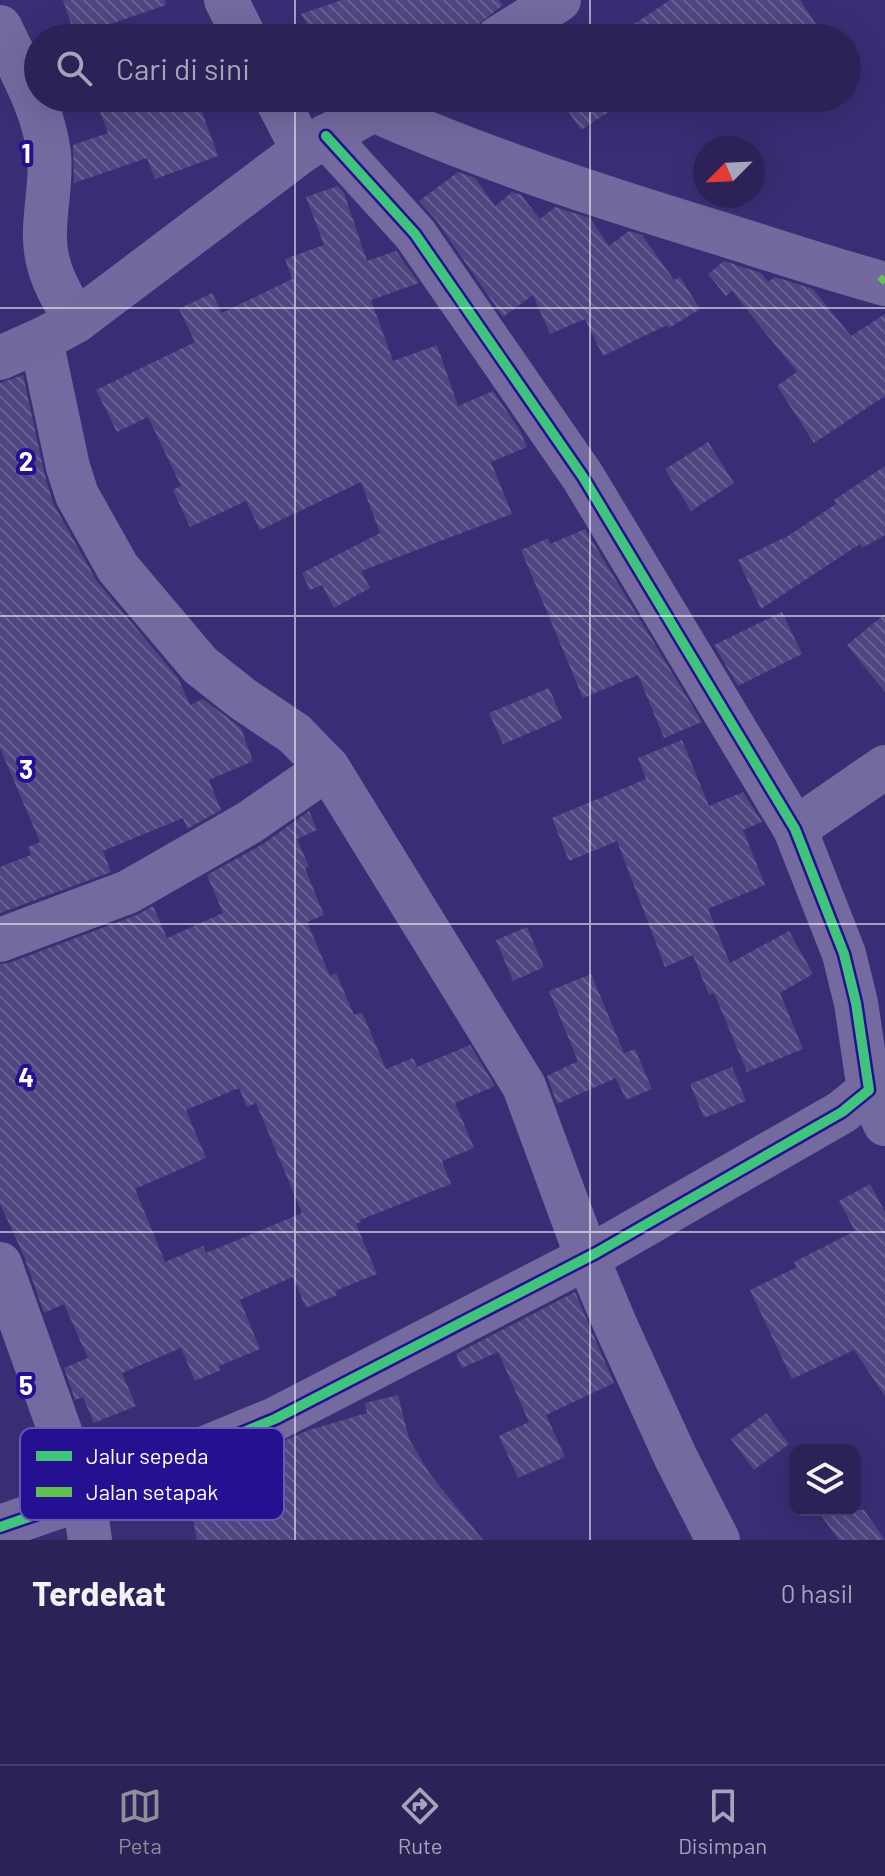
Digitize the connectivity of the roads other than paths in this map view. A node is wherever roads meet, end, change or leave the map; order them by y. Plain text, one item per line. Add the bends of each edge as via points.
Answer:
1 (226, 0) edge
2 (559, 0) edge
3 (238, 24) edge
4 (520, 24) edge
5 (0, 27) edge
6 (24, 79) edge
7 (39, 112) edge
8 (288, 112) edge
9 (370, 112) edge
10 (401, 112) edge
11 (314, 143) junction
12 (883, 281) edge
13 (58, 331) junction
14 (0, 358) edge
15 (885, 767) edge
16 (328, 768) junction
17 (795, 829) junction
18 (0, 940) edge
19 (880, 1098) edge
20 (596, 1253) junction
21 (0, 1264) edge
22 (59, 1428) edge
23 (253, 1428) edge
24 (20, 1520) edge
25 (87, 1520) edge
26 (0, 1527) edge
27 (90, 1540) edge
28 (718, 1540) edge

1 - 3 street
2 - 4 street
5 - 6 street
7 - 13 street via 50,158 46,244
8 - 11 street
9 - 11 main road
10 - 12 main road via 517,168
11 - 13 main road
11 - 17 street via 415,234 583,477
13 - 14 main road
13 - 16 street via 68,467 77,495 118,568 200,665 295,734
15 - 17 street
16 - 18 street via 250,822 128,892
16 - 20 street via 524,1086
17 - 19 street via 844,954
19 - 20 street via 842,1112
20 - 23 street
20 - 28 street via 670,1445
21 - 22 street
24 - 26 street
25 - 27 street

